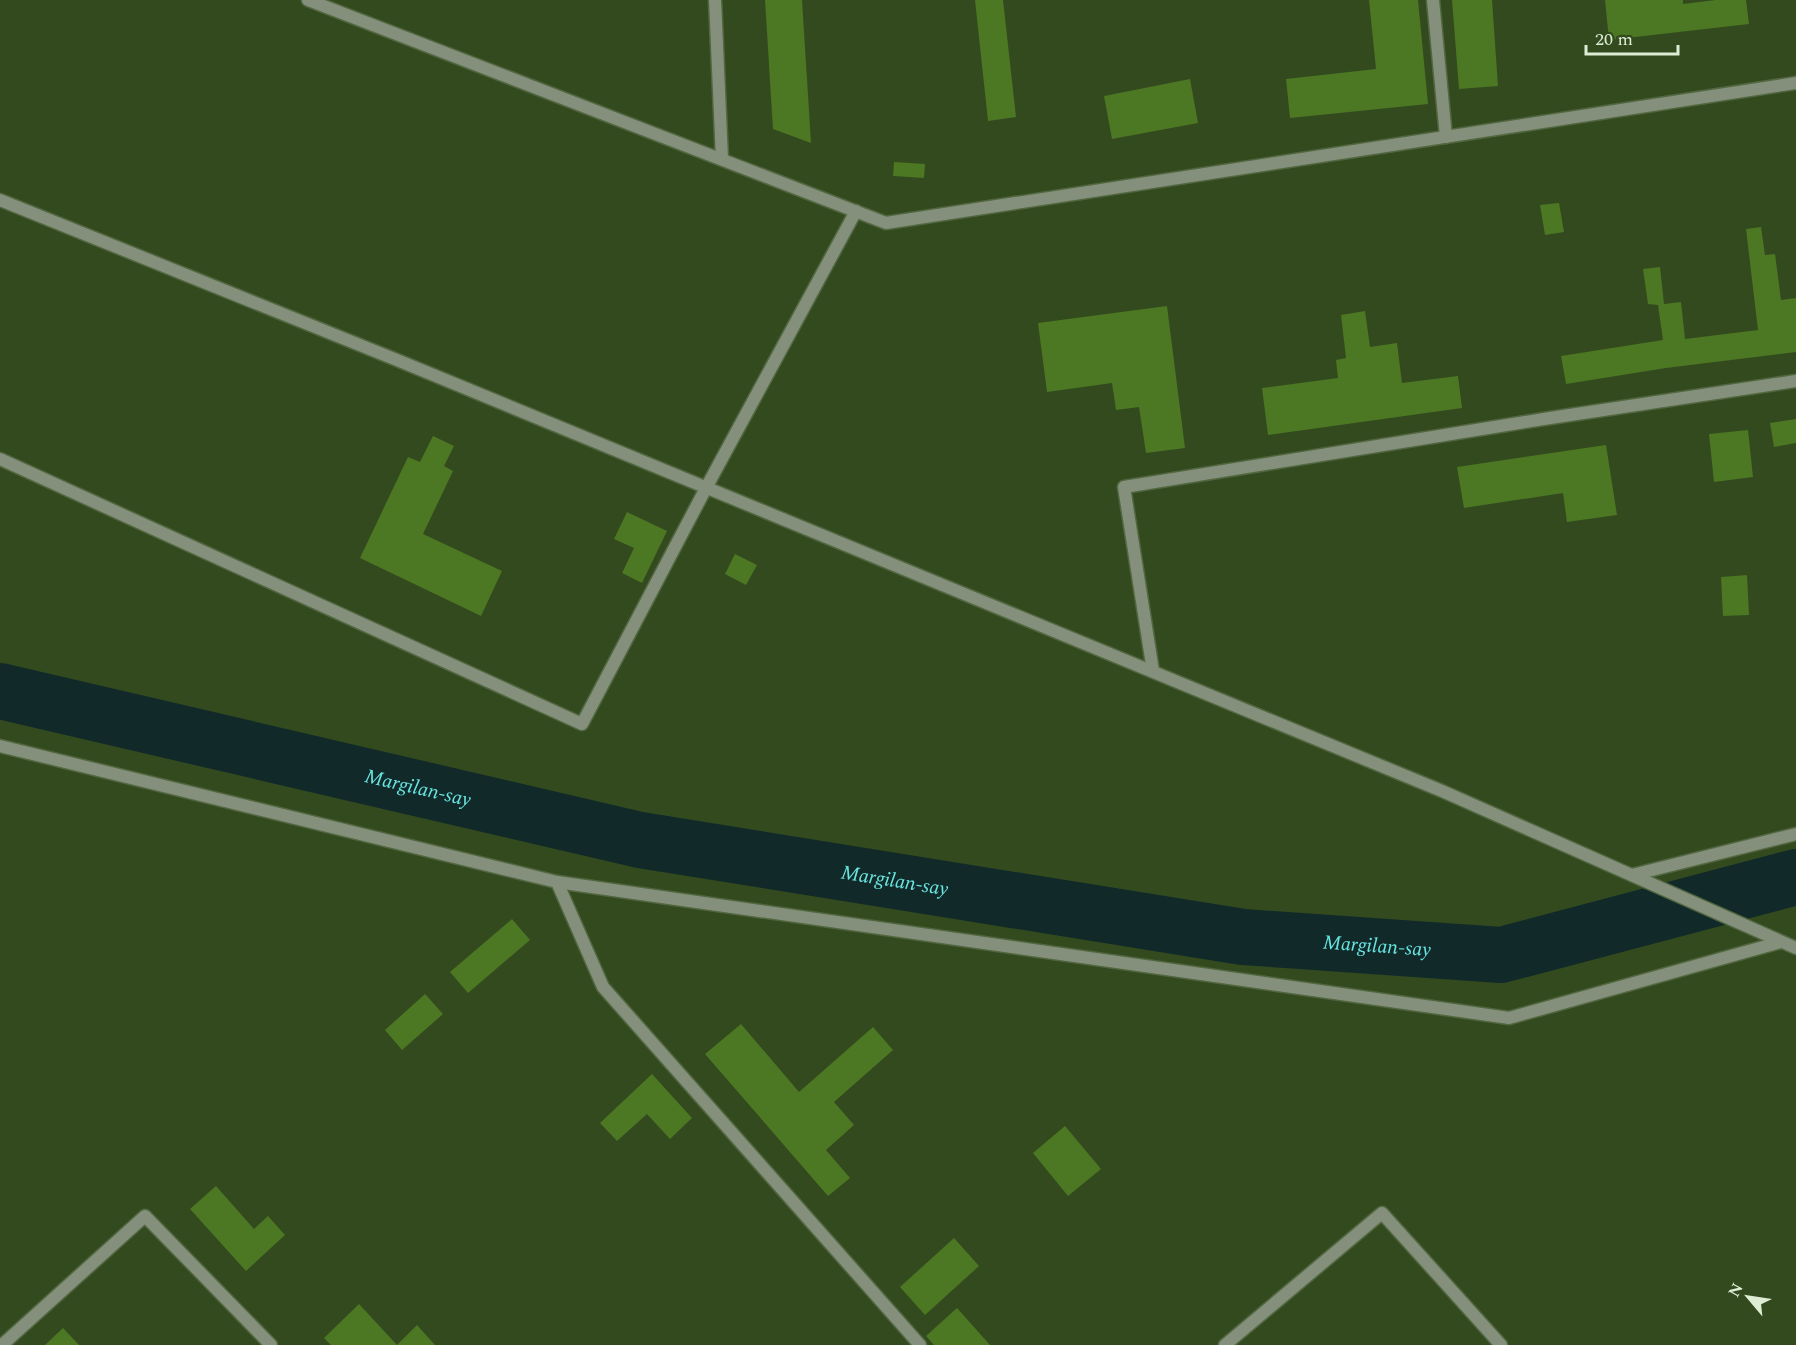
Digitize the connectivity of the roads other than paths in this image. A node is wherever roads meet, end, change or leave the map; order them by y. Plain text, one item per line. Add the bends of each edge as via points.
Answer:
1 (308, 0) edge
2 (715, 0) edge
3 (1433, 0) edge
4 (1796, 83) edge
5 (1446, 137) junction
6 (722, 159) junction
7 (0, 200) edge
8 (856, 211) junction
9 (1796, 381) edge
10 (0, 459) edge
11 (706, 488) junction
12 (1153, 672) junction
13 (0, 746) edge
14 (1796, 834) edge
15 (1632, 875) junction
16 (557, 882) junction
17 (1781, 942) junction
18 (1796, 948) edge
19 (2, 1345) edge
20 (271, 1345) edge
21 (920, 1345) edge
22 (1225, 1345) edge
23 (1501, 1345) edge

1 - 6 street
2 - 6 street
3 - 5 street
4 - 5 street
5 - 8 street via 886,223
6 - 8 street
7 - 11 street
8 - 11 street
9 - 12 street via 1124,487
10 - 11 street via 582,724
11 - 12 street
12 - 15 street via 1442,791
13 - 16 street
14 - 15 street
15 - 17 street
16 - 17 street via 1509,1018
16 - 21 street via 603,987
17 - 18 street
19 - 20 street via 145,1216
22 - 23 street via 1382,1213

